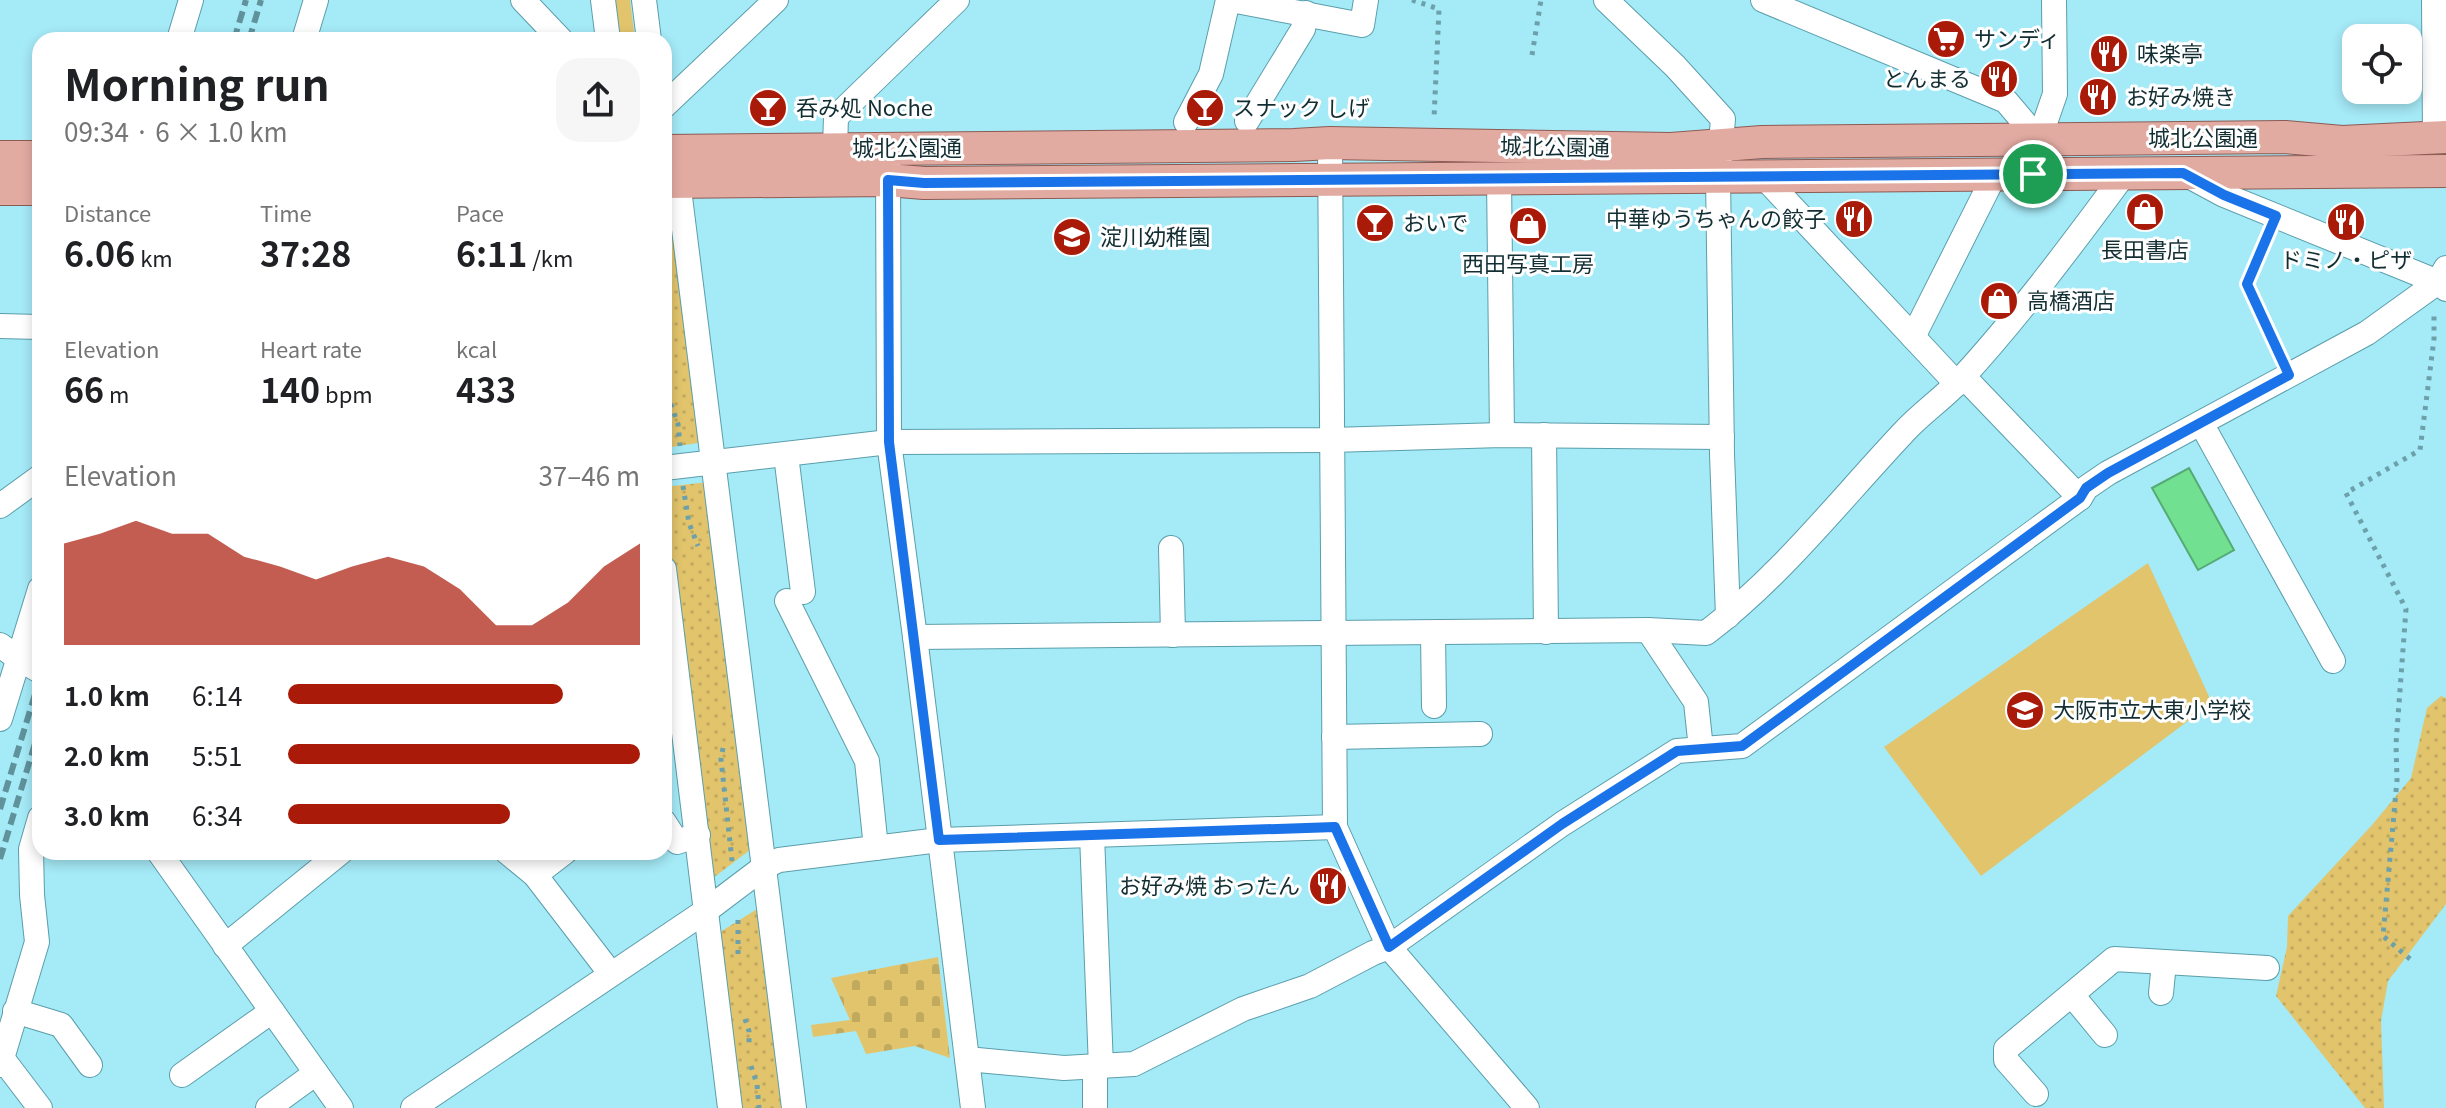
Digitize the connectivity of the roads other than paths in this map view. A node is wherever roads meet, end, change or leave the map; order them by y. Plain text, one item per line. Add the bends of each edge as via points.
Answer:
1 (191, 0) edge
2 (316, 0) edge
3 (523, 0) edge
4 (603, 0) edge
5 (644, 0) edge
6 (776, 0) edge
7 (957, 0) edge
8 (1230, 0) edge
9 (1366, 0) edge
10 (1606, 0) edge
11 (1763, 0) edge
12 (2054, 0) edge
13 (2434, 0) edge
14 (1280, 5) edge
15 (1306, 13) junction
16 (181, 32) edge
17 (306, 32) edge
18 (553, 32) edge
19 (607, 32) edge
20 (648, 32) edge
21 (672, 98) edge
22 (1247, 121) dead end
23 (1186, 122) dead end
24 (2440, 138) edge
25 (2039, 140) junction
26 (1330, 143) junction
27 (1720, 144) junction
28 (835, 148) junction
29 (0, 157) edge
30 (32, 157) edge
31 (672, 160) edge
32 (672, 160) edge
33 (888, 165) junction
34 (2446, 171) edge
35 (2125, 173) junction
36 (2183, 173) junction
37 (1995, 174) junction
38 (2033, 174) junction
39 (1763, 176) junction
40 (1718, 177) junction
41 (1499, 178) junction
42 (1330, 179) junction
43 (672, 186) edge
44 (0, 189) edge
45 (32, 189) edge
46 (2443, 280) edge
47 (0, 326) edge
48 (32, 327) edge
49 (1913, 337) junction
50 (1960, 380) junction
51 (2201, 423) junction
52 (1502, 435) junction
53 (1544, 435) junction
54 (1722, 437) junction
55 (1331, 440) junction
56 (889, 442) junction
57 (786, 455) junction
58 (715, 464) junction
59 (672, 467) edge
60 (32, 483) edge
61 (2080, 498) junction
62 (0, 506) edge
63 (1171, 548) dead end
64 (1728, 616) junction
65 (32, 617) edge
66 (1648, 630) junction
67 (1546, 632) junction
68 (1433, 633) junction
69 (1332, 634) junction
70 (1173, 635) junction
71 (915, 637) junction
72 (672, 646) edge
73 (20, 658) edge
74 (2333, 661) dead end
75 (1434, 706) dead end
76 (0, 719) edge
77 (1480, 734) dead end
78 (1334, 737) junction
79 (1701, 749) junction
80 (1335, 827) junction
81 (672, 834) edge
82 (698, 835) junction
83 (1092, 835) junction
84 (939, 840) junction
85 (32, 846) edge
86 (876, 848) junction
87 (165, 860) edge
88 (331, 860) edge
89 (517, 860) edge
90 (555, 860) edge
91 (764, 867) junction
92 (535, 875) junction
93 (707, 910) junction
94 (225, 946) junction
95 (1389, 947) junction
96 (2164, 963) junction
97 (2267, 968) dead end
98 (611, 974) junction
99 (2161, 993) dead end
100 (2072, 995) junction
101 (15, 1011) junction
102 (272, 1011) junction
103 (2105, 1035) dead end
104 (967, 1059) junction
105 (1, 1061) edge
106 (90, 1065) dead end
107 (1098, 1067) junction
108 (316, 1073) junction
109 (182, 1075) dead end
110 (2036, 1094) dead end
111 (40, 1108) edge
112 (268, 1108) edge
113 (341, 1108) edge
114 (413, 1108) edge
115 (730, 1108) edge
116 (794, 1108) edge
117 (973, 1108) edge
118 (1095, 1108) edge
119 (1527, 1108) edge

1 - 16 street
2 - 17 street
3 - 18 street
4 - 19 street
5 - 20 street
6 - 21 street
7 - 28 street via 836,117
8 - 14 street
8 - 23 street via 1211,74
9 - 15 street via 1362,25
10 - 27 street via 1723,119
11 - 25 street via 2006,101
12 - 25 street via 2055,94
13 - 24 street
14 - 15 street via 1298,15
15 - 22 street via 1303,29
24 - 25 main road, 城北公園通
25 - 27 main road, 城北公園通
25 - 38 street
26 - 27 main road, 城北公園通 via 1671,149
26 - 33 main road, 城北公園通
26 - 42 street
27 - 40 street
28 - 31 main road, 城北公園通
28 - 33 main road, 城北公園通
29 - 30 main road
32 - 33 main road, 城北公園通
33 - 42 main road, 城北公園通 via 924,183
33 - 56 street
34 - 36 main road, 城北公園通
35 - 36 main road, 城北公園通
35 - 38 main road, 城北公園通
35 - 50 street
36 - 46 street via 2224,195
37 - 38 main road, 城北公園通
37 - 39 main road, 城北公園通
37 - 49 street
39 - 40 main road, 城北公園通
39 - 49 street
40 - 41 main road, 城北公園通
40 - 54 street
41 - 42 main road, 城北公園通
41 - 52 street
42 - 55 street
43 - 58 street
44 - 45 main road
46 - 51 street via 2367,333
47 - 48 street
49 - 50 street
50 - 61 street
50 - 64 street via 1904,431 1752,597
51 - 61 street via 2108,473
51 - 74 street
52 - 53 street
52 - 55 street
53 - 54 street
53 - 67 street
54 - 64 street
55 - 56 street
55 - 69 street
56 - 57 street
56 - 71 street
57 - 58 street
57 - 86 street via 795,596 867,761
58 - 59 street
58 - 91 street
60 - 62 street
61 - 79 street via 1742,746
63 - 70 street
64 - 66 street via 1706,633
65 - 73 street
66 - 67 street
66 - 79 street via 1696,702
67 - 68 street
68 - 69 street
68 - 75 street
69 - 70 street
69 - 78 street
70 - 71 street
71 - 84 street
72 - 82 street
73 - 76 street
77 - 78 street
78 - 80 street
79 - 95 street via 1677,751 1562,824
80 - 83 street
80 - 95 street
81 - 82 street via 677,842
82 - 93 street
83 - 84 street
83 - 107 street
84 - 86 street
84 - 104 street
85 - 101 street via 37,942
86 - 91 street via 779,860
87 - 94 street
88 - 94 street
89 - 92 street
90 - 92 street
91 - 93 street
91 - 116 street
92 - 98 street
93 - 98 street
93 - 115 street
94 - 102 street
95 - 107 street via 1310,986 1243,1009 1134,1064
95 - 119 street
96 - 97 street
96 - 99 street
96 - 100 street via 2114,959
98 - 114 street
100 - 103 street
100 - 110 street via 2006,1049 2006,1060
101 - 105 street
101 - 106 street via 61,1025
102 - 108 street
102 - 109 street
104 - 107 street
104 - 117 street
105 - 111 street
107 - 118 street
108 - 112 street
108 - 113 street

